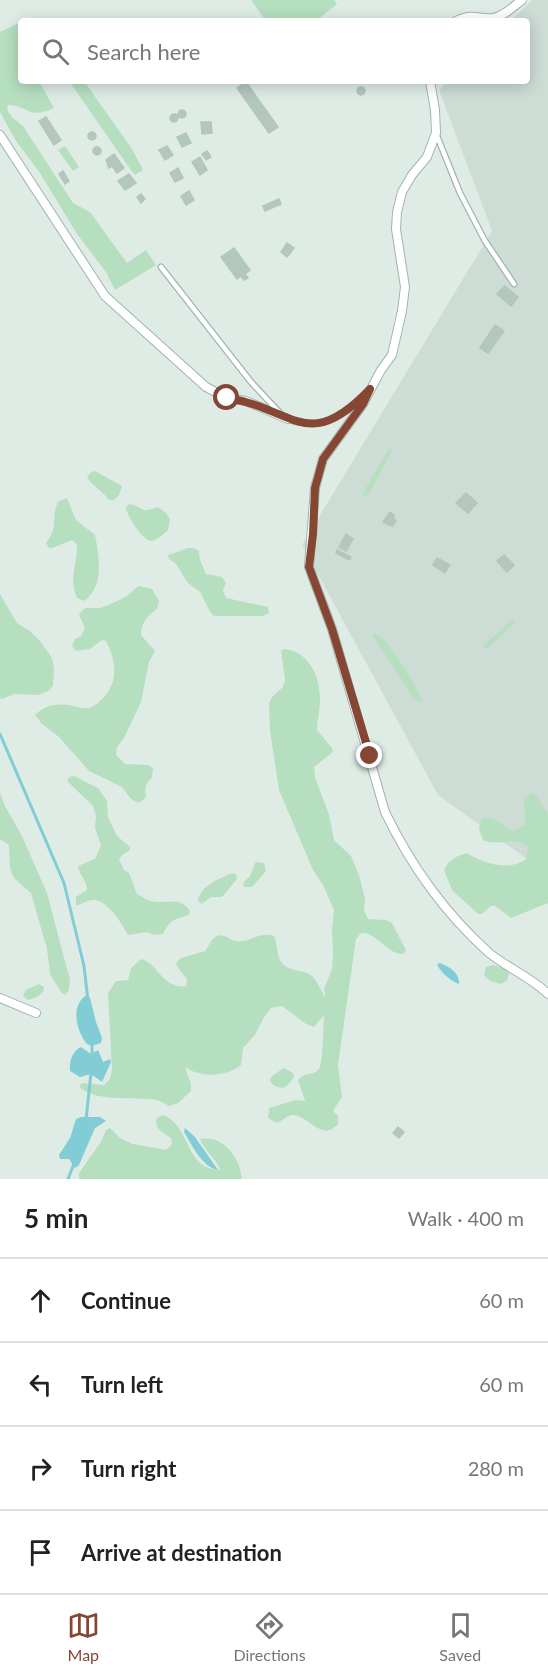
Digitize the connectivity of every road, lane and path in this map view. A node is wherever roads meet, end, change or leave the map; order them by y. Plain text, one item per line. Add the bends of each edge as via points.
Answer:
1 (522, 0) edge
2 (463, 18) edge
3 (493, 18) edge
4 (493, 18) edge
5 (431, 84) edge
6 (436, 133) junction
7 (0, 135) edge
8 (161, 267) dead end
9 (514, 284) dead end
10 (370, 389) junction
11 (288, 419) junction
12 (548, 994) edge
13 (0, 998) edge
14 (36, 1014) dead end

1 - 4 street
2 - 3 street
5 - 6 street
6 - 9 lane via 465,202
6 - 10 street via 427,157 402,192 396,229 405,287 402,311 392,355
7 - 11 street via 105,296 206,387
8 - 11 lane via 251,382
10 - 11 lane via 356,404 324,423 305,425
10 - 12 street via 323,459 315,488 309,567 332,629 385,812 397,837 436,895 469,933 507,967
13 - 14 street

